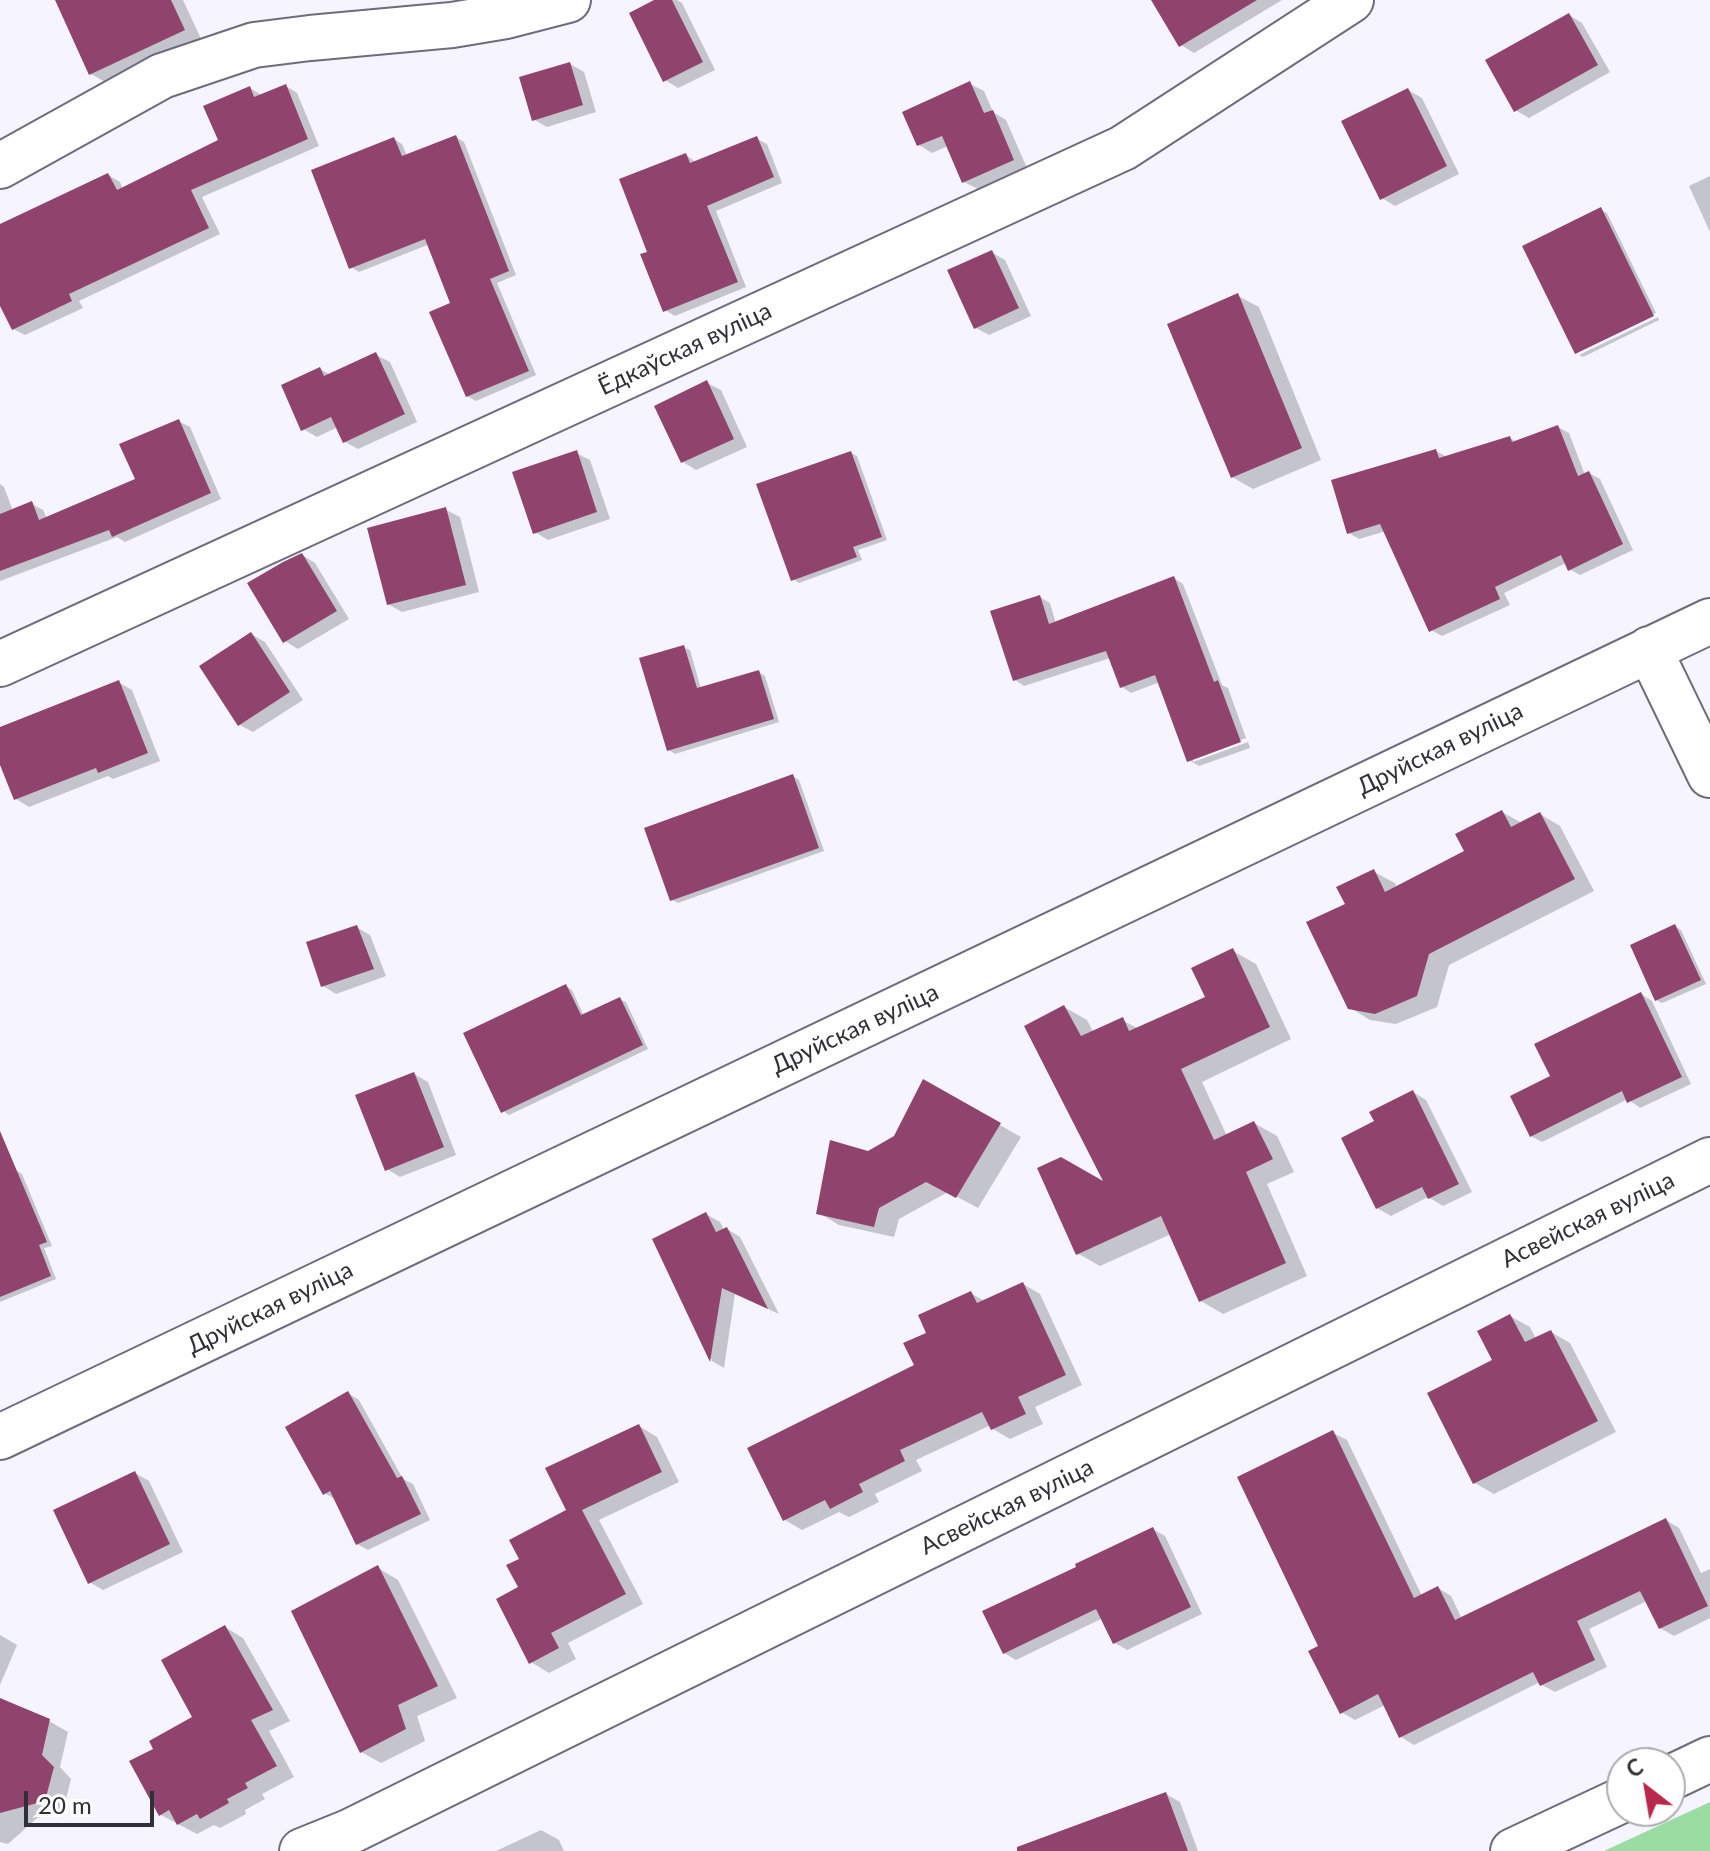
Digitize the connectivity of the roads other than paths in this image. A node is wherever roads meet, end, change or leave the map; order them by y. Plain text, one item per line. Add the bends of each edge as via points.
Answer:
1 (568, 0) edge
2 (1351, 0) edge
3 (0, 166) edge
4 (1710, 621) edge
5 (1649, 649) junction
6 (0, 664) edge
7 (1710, 775) edge
8 (1710, 1160) edge
9 (0, 1437) edge
10 (1710, 1759) edge
11 (1686, 1770) edge
12 (1606, 1807) edge
13 (302, 1851) edge
14 (1513, 1851) edge

1 - 3 street via 452,25 254,45 162,76
2 - 6 street, Ёдкаўская вуліца via 1123,148
4 - 5 street, Друйская вуліца
5 - 7 street
5 - 9 street, Друйская вуліца
8 - 13 street, Асвейская вуліца
10 - 11 street
12 - 14 street

